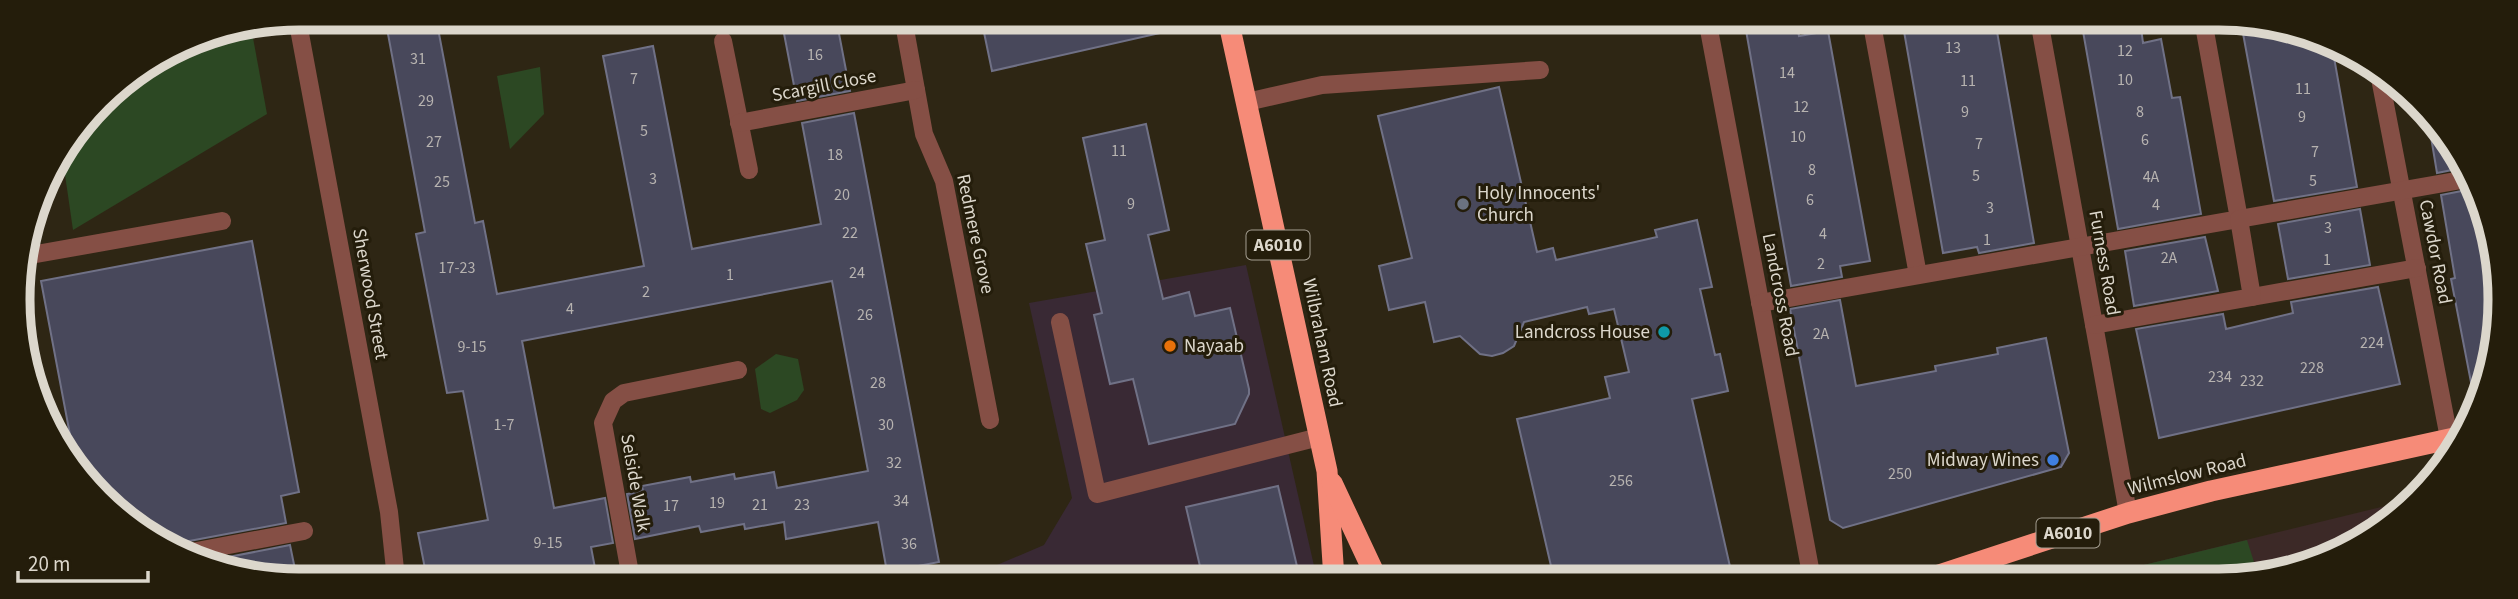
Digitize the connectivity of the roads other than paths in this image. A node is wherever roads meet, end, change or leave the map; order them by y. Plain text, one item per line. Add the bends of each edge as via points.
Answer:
1 (299, 30) edge
2 (905, 30) edge
3 (1231, 30) edge
4 (1709, 30) edge
5 (1873, 30) edge
6 (2041, 30) edge
7 (2205, 30) edge
8 (723, 41) dead end
9 (1540, 70) dead end
10 (2381, 84) edge
11 (916, 90) junction
12 (1247, 102) junction
13 (739, 123) junction
14 (749, 170) dead end
15 (2460, 180) edge
16 (2402, 191) junction
17 (2239, 219) junction
18 (222, 221) dead end
19 (2080, 247) junction
20 (34, 254) edge
21 (2417, 268) junction
22 (1918, 275) junction
23 (2252, 296) junction
24 (1760, 303) junction
25 (1060, 322) dead end
26 (2094, 325) junction
27 (738, 370) dead end
28 (990, 420) dead end
29 (2454, 430) edge
30 (1319, 437) junction
31 (2449, 438) edge
32 (1327, 471) junction
33 (2128, 513) junction
34 (304, 531) dead end
35 (200, 550) edge
36 (395, 569) edge
37 (629, 569) edge
38 (1333, 569) edge
39 (1372, 569) edge
40 (1810, 569) edge
41 (1957, 569) edge

1 - 36 street, Sherwood Street via 390,512
2 - 11 street, Redmere Grove
3 - 12 highway, Wilbraham Road / A6010
4 - 24 street, Landcross Road
5 - 22 street
6 - 19 street, Furness Road
7 - 17 street
8 - 13 street
9 - 12 street via 1322,85
10 - 16 street, Cawdor Road
11 - 13 street, Scargill Close
11 - 28 street, Redmere Grove via 924,134 944,181
12 - 30 highway, Wilbraham Road / A6010
13 - 14 street
15 - 16 street
16 - 17 street
16 - 21 street, Cawdor Road
17 - 19 street
17 - 23 street
18 - 20 street
19 - 22 street
19 - 26 street, Furness Road
21 - 23 street
21 - 29 street, Cawdor Road
22 - 24 street
23 - 26 street
24 - 40 street, Landcross Road
25 - 30 street via 1097,494
26 - 33 street, Furness Road
27 - 37 street, Selside Walk via 624,393 613,401 603,423
30 - 32 highway, Wilbraham Road / A6010
31 - 33 highway, Wilmslow Road / A6010
32 - 38 highway, Wilbraham Road / A6010
32 - 39 highway, Wilbraham Road / A6010
33 - 41 highway, Wilmslow Road / A6010
34 - 35 street

